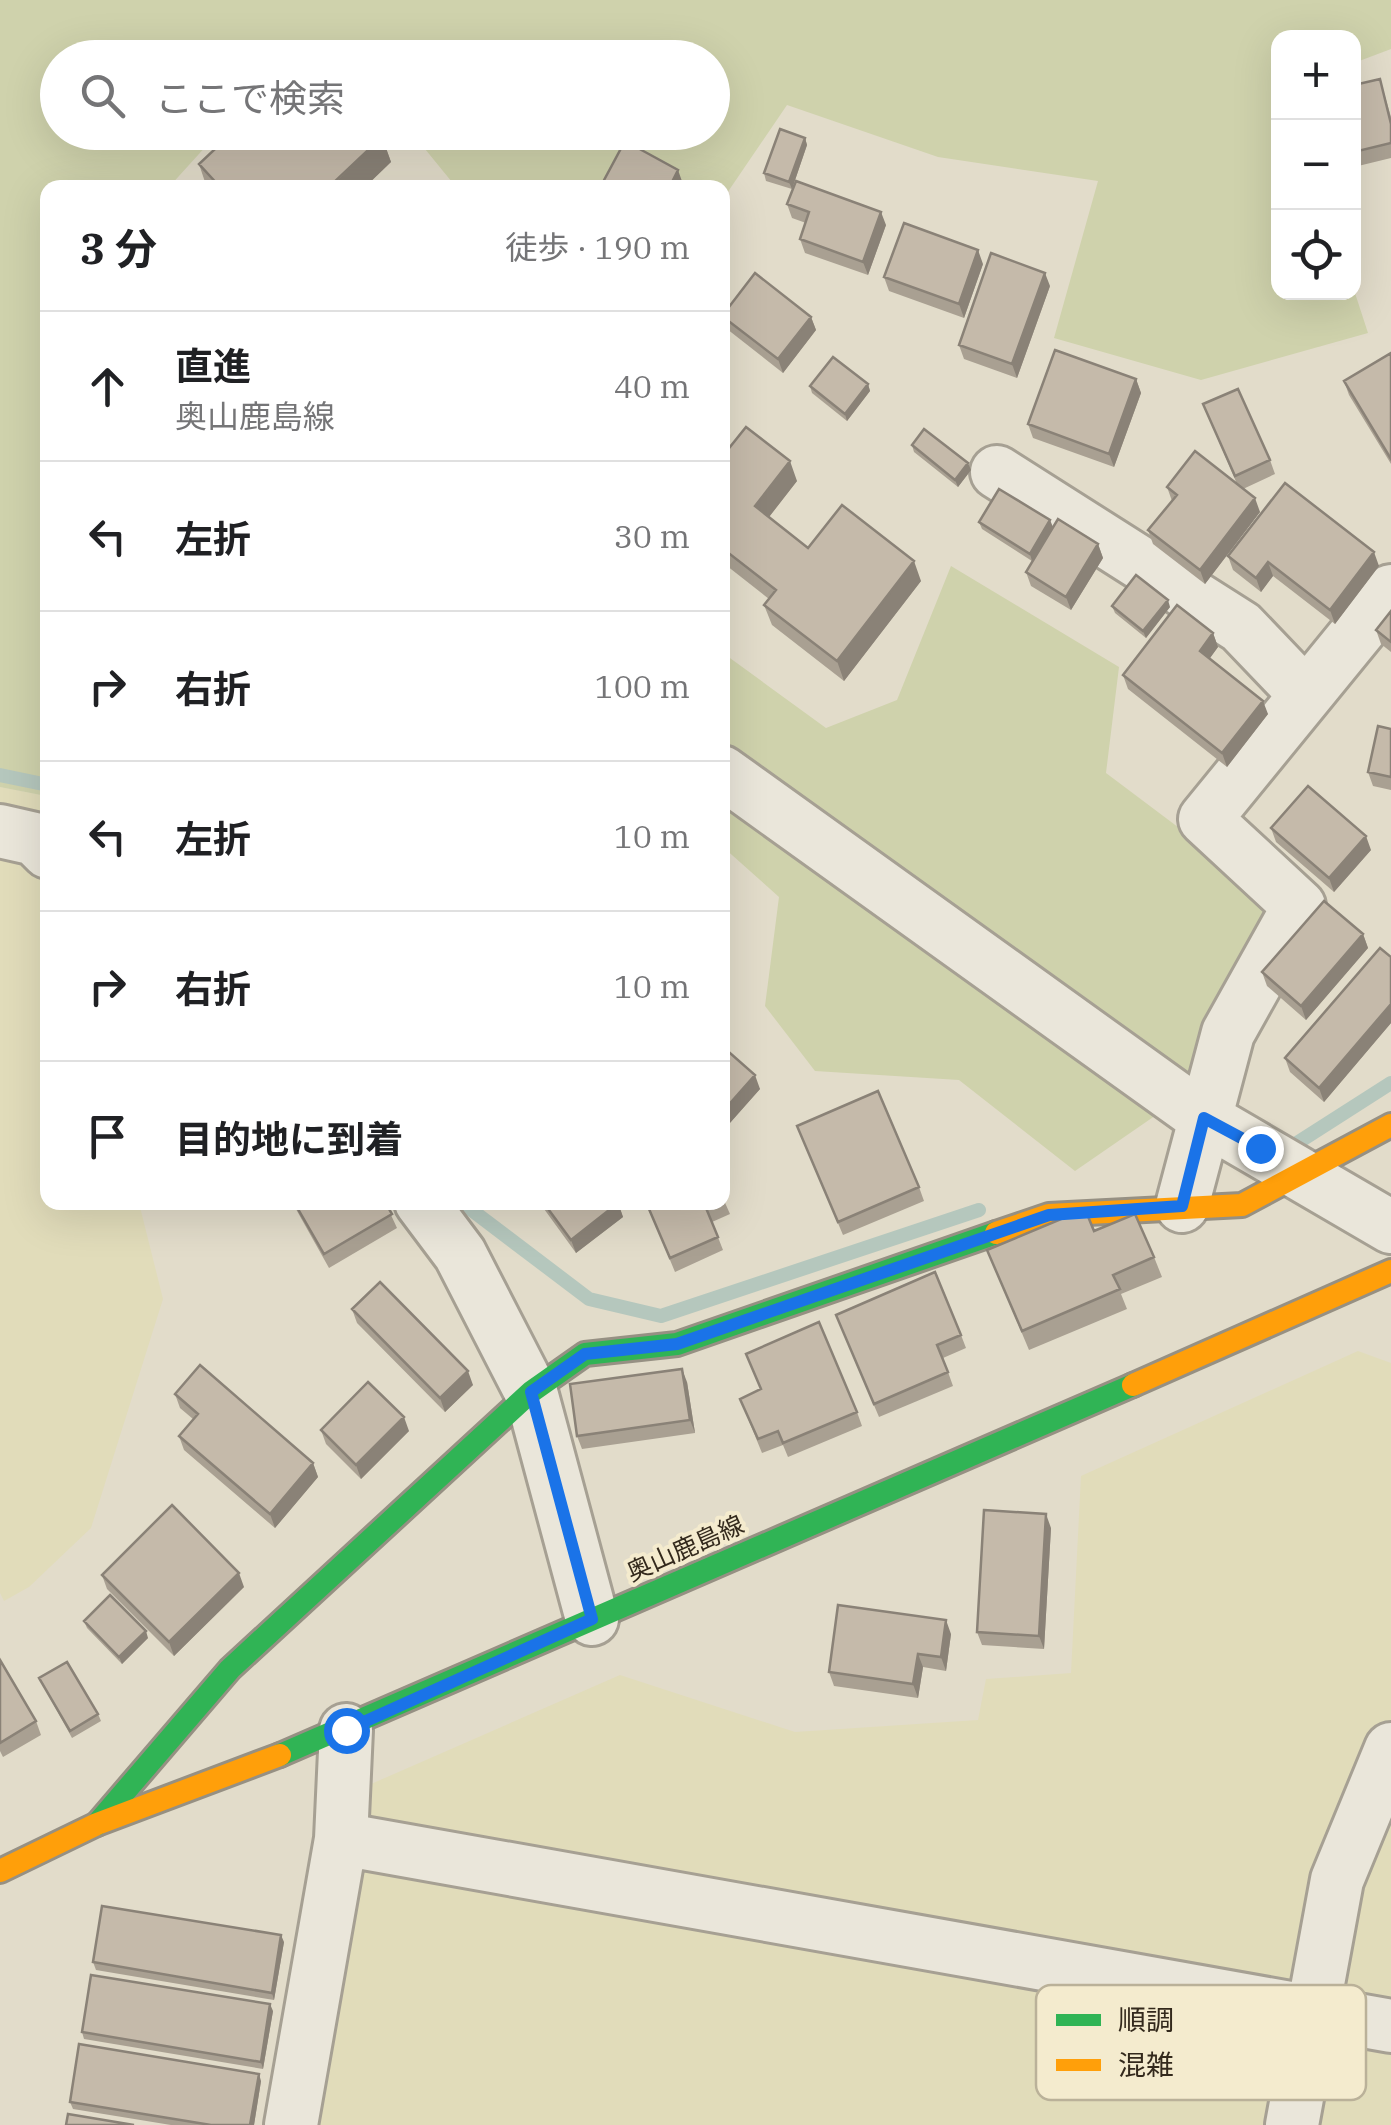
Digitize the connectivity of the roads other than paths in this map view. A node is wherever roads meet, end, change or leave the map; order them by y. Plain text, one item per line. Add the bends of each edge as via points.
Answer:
1 (997, 472) dead end
2 (1391, 591) edge
3 (1306, 695) junction
4 (730, 778) edge
5 (0, 831) edge
6 (40, 843) edge
7 (1204, 1118) junction
8 (1391, 1125) edge
9 (1305, 1174) junction
10 (1186, 1188) junction
11 (427, 1210) edge
12 (1391, 1226) edge
13 (1391, 1271) edge
14 (531, 1392) junction
15 (592, 1619) junction
16 (346, 1730) junction
17 (1391, 1749) edge
18 (97, 1824) junction
19 (341, 1839) junction
20 (0, 1871) edge
21 (1159, 1985) edge
22 (1316, 1985) edge
23 (1366, 2022) edge
24 (1391, 2026) edge
25 (1296, 2100) edge
26 (291, 2125) edge
27 (1292, 2125) edge

1 - 3 street via 1241,627
2 - 3 street
3 - 7 street via 1205,819 1300,906 1228,1033
4 - 7 street
5 - 6 street
7 - 9 street
7 - 10 street
8 - 9 street
9 - 10 street via 1242,1205
9 - 12 street
10 - 14 street via 1049,1215 677,1344 585,1354
11 - 14 street via 460,1254
13 - 15 street, 奥山鹿島線
14 - 15 street
14 - 18 street via 230,1670
15 - 16 street, 奥山鹿島線
16 - 18 street, 奥山鹿島線
16 - 19 street
17 - 22 street via 1338,1880
18 - 20 street, 奥山鹿島線
19 - 21 street
19 - 26 street
23 - 24 street
25 - 27 street

